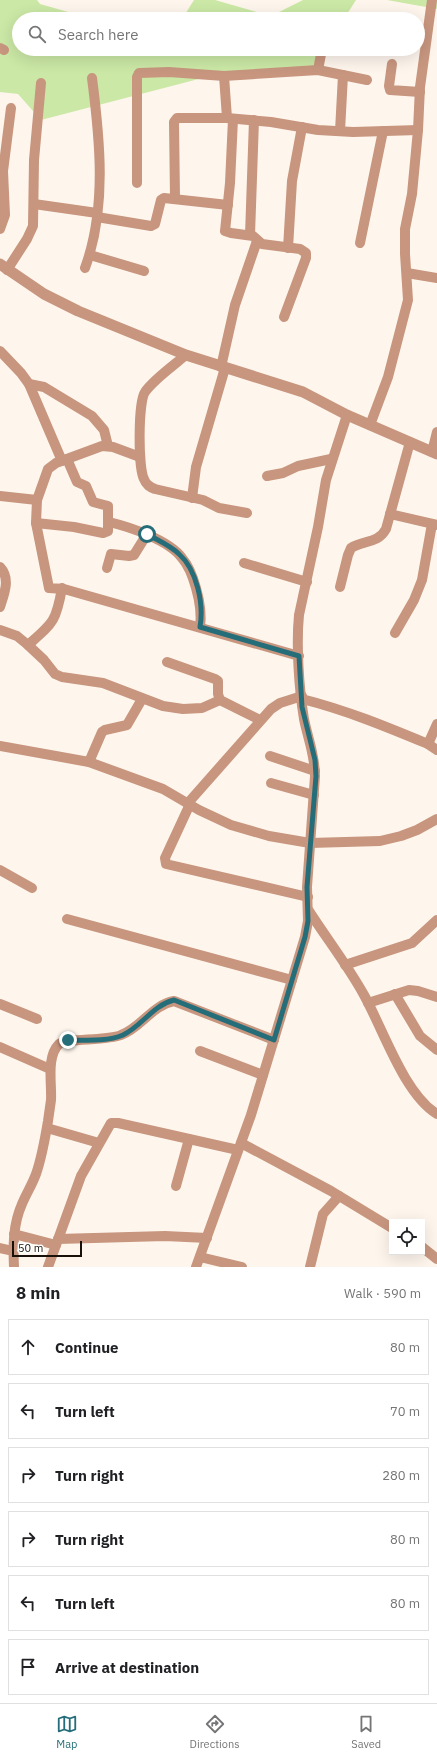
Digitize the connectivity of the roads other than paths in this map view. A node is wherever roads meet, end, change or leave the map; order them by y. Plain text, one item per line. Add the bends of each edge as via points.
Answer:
1 (431, 2) edge
2 (425, 20) edge
3 (321, 56) edge
4 (422, 56) edge
5 (392, 64) dead end
6 (318, 70) junction
7 (343, 75) junction
8 (224, 76) junction
9 (92, 78) dead end
10 (368, 80) dead end
11 (41, 83) dead end
12 (420, 92) junction
13 (11, 108) dead end
14 (230, 118) junction
15 (254, 120) junction
16 (302, 127) junction
17 (418, 130) junction
18 (340, 131) junction
19 (382, 131) junction
20 (3, 147) edge
21 (137, 183) dead end
22 (175, 198) junction
23 (34, 204) junction
24 (228, 204) junction
25 (97, 215) junction
26 (0, 229) edge
27 (254, 238) junction
28 (360, 243) dead end
29 (288, 248) junction
30 (90, 255) junction
31 (4, 267) edge
32 (85, 268) dead end
33 (144, 271) dead end
34 (407, 273) junction
35 (437, 278) edge
36 (284, 317) dead end
37 (0, 351) edge
38 (186, 355) junction
39 (223, 367) junction
40 (29, 384) junction
41 (347, 415) junction
42 (370, 425) junction
43 (437, 432) edge
44 (410, 442) junction
45 (108, 446) junction
46 (435, 453) edge
47 (140, 457) junction
48 (332, 459) junction
49 (64, 460) junction
50 (267, 476) dead end
51 (0, 496) edge
52 (192, 498) junction
53 (37, 500) junction
54 (247, 514) dead end
55 (390, 514) junction
56 (109, 522) junction
57 (36, 523) junction
58 (434, 525) edge
59 (147, 534) junction
60 (244, 563) dead end
61 (0, 567) edge
62 (107, 568) dead end
63 (307, 582) junction
64 (340, 587) dead end
65 (62, 588) junction
66 (0, 608) edge
67 (200, 627) junction
68 (0, 630) edge
69 (395, 632) dead end
70 (28, 645) junction
71 (299, 656) junction
72 (167, 662) dead end
73 (302, 698) junction
74 (142, 699) junction
75 (220, 700) junction
76 (260, 720) junction
77 (437, 724) edge
78 (0, 746) edge
79 (433, 747) edge
80 (270, 756) dead end
81 (89, 762) junction
82 (315, 771) junction
83 (271, 783) dead end
84 (314, 795) junction
85 (189, 803) junction
86 (437, 819) edge
87 (310, 843) junction
88 (0, 870) edge
89 (32, 888) dead end
90 (308, 897) junction
91 (308, 911) junction
92 (67, 920) dead end
93 (437, 920) edge
94 (344, 965) junction
95 (292, 980) junction
96 (395, 994) junction
97 (437, 997) edge
98 (368, 1003) junction
99 (0, 1004) edge
100 (37, 1019) dead end
101 (274, 1040) junction
102 (0, 1047) edge
103 (437, 1050) edge
104 (200, 1052) dead end
105 (50, 1069) junction
106 (263, 1075) junction
107 (437, 1114) edge
108 (47, 1128) junction
109 (189, 1139) junction
110 (99, 1143) junction
111 (240, 1146) junction
112 (176, 1186) dead end
113 (339, 1196) junction
114 (389, 1226) edge
115 (14, 1234) junction
116 (207, 1238) junction
117 (57, 1242) junction
118 (0, 1248) edge
119 (425, 1249) edge
120 (13, 1251) junction
121 (200, 1257) junction
122 (437, 1259) edge
123 (14, 1267) edge
124 (48, 1267) edge
125 (196, 1267) edge
126 (242, 1267) edge
127 (310, 1267) edge

1 - 2 street
3 - 6 street
4 - 12 street
5 - 12 street via 390,90
6 - 7 street
6 - 8 street
7 - 10 street
7 - 18 street
8 - 14 street
8 - 21 street via 169,72 138,74
9 - 25 street via 99,136
11 - 23 street via 34,160
12 - 17 street
13 - 20 street
14 - 15 street
14 - 22 street via 174,120
14 - 24 street
15 - 16 street
15 - 27 street
16 - 18 street
16 - 29 street via 291,196
17 - 19 street
17 - 34 street via 412,194 405,229
18 - 19 street
19 - 28 street
20 - 26 street via 5,215
22 - 24 street
22 - 25 street via 162,199 155,224 152,226
23 - 25 street
23 - 31 street via 31,232
24 - 27 street via 225,231
25 - 30 street
27 - 29 street via 262,244
27 - 39 street via 235,305
29 - 36 street via 303,249 306,255
30 - 32 street
30 - 33 street
31 - 38 street via 44,294 78,311
34 - 35 street
34 - 42 street via 407,307 388,377
37 - 40 street
38 - 39 street
38 - 47 street via 143,395 140,411
39 - 41 street via 296,390
39 - 52 street via 196,467
40 - 45 street via 44,387 92,416 104,430
40 - 49 street
41 - 42 street
41 - 48 street
42 - 44 street
43 - 46 street
44 - 46 street
44 - 55 street
45 - 47 street
45 - 49 street
47 - 52 street via 143,479 150,486
48 - 50 street
48 - 63 street
49 - 53 street via 48,469
49 - 56 street via 77,482 86,486 91,500 108,506
51 - 53 street
52 - 54 street via 219,508
53 - 57 street
55 - 58 street
55 - 64 street via 386,529 380,537 351,548
56 - 57 street via 108,530 104,533
56 - 59 street via 135,528
57 - 65 street via 49,588
58 - 69 street via 422,580 414,600
59 - 62 street via 134,554 111,554
59 - 67 street via 174,549 186,562 200,601
60 - 63 street
61 - 66 street via 6,582
63 - 71 street via 299,615
65 - 67 street
65 - 70 street via 54,619
67 - 71 street
68 - 70 street via 17,636
70 - 74 street via 58,676 110,685
71 - 73 street
72 - 75 street via 217,680
73 - 76 street via 280,703
73 - 79 street via 344,710
73 - 82 street
74 - 75 street via 183,710 202,708
74 - 81 street via 127,725 102,732
75 - 76 street
76 - 85 street
77 - 79 street
78 - 81 street
80 - 82 street
81 - 85 street via 163,789
82 - 84 street
83 - 84 street
84 - 87 street
85 - 87 street via 221,821 244,829
85 - 90 street via 165,858 166,864
86 - 87 street via 417,830 380,841
87 - 90 street
88 - 89 street
90 - 91 street
91 - 94 street
91 - 95 street via 305,937
92 - 95 street
93 - 94 street via 412,943
94 - 98 street
95 - 101 street
96 - 97 street via 413,990
96 - 98 street
96 - 103 street via 420,1036
98 - 107 street via 419,1100
99 - 100 street
101 - 105 street via 174,1000 162,1005 122,1035 98,1040 63,1041 57,1046
101 - 106 street
102 - 105 street
104 - 106 street
105 - 108 street via 51,1100
106 - 111 street
108 - 110 street
108 - 115 street via 36,1175 17,1217
109 - 110 street via 114,1122 109,1125
109 - 111 street
109 - 112 street
110 - 117 street via 81,1176
111 - 113 street
111 - 116 street
113 - 114 street
113 - 127 street via 323,1214
115 - 117 street
115 - 120 street
116 - 117 street via 165,1236
116 - 121 street
117 - 124 street
118 - 120 street
119 - 122 street
120 - 123 street
121 - 125 street
121 - 126 street

